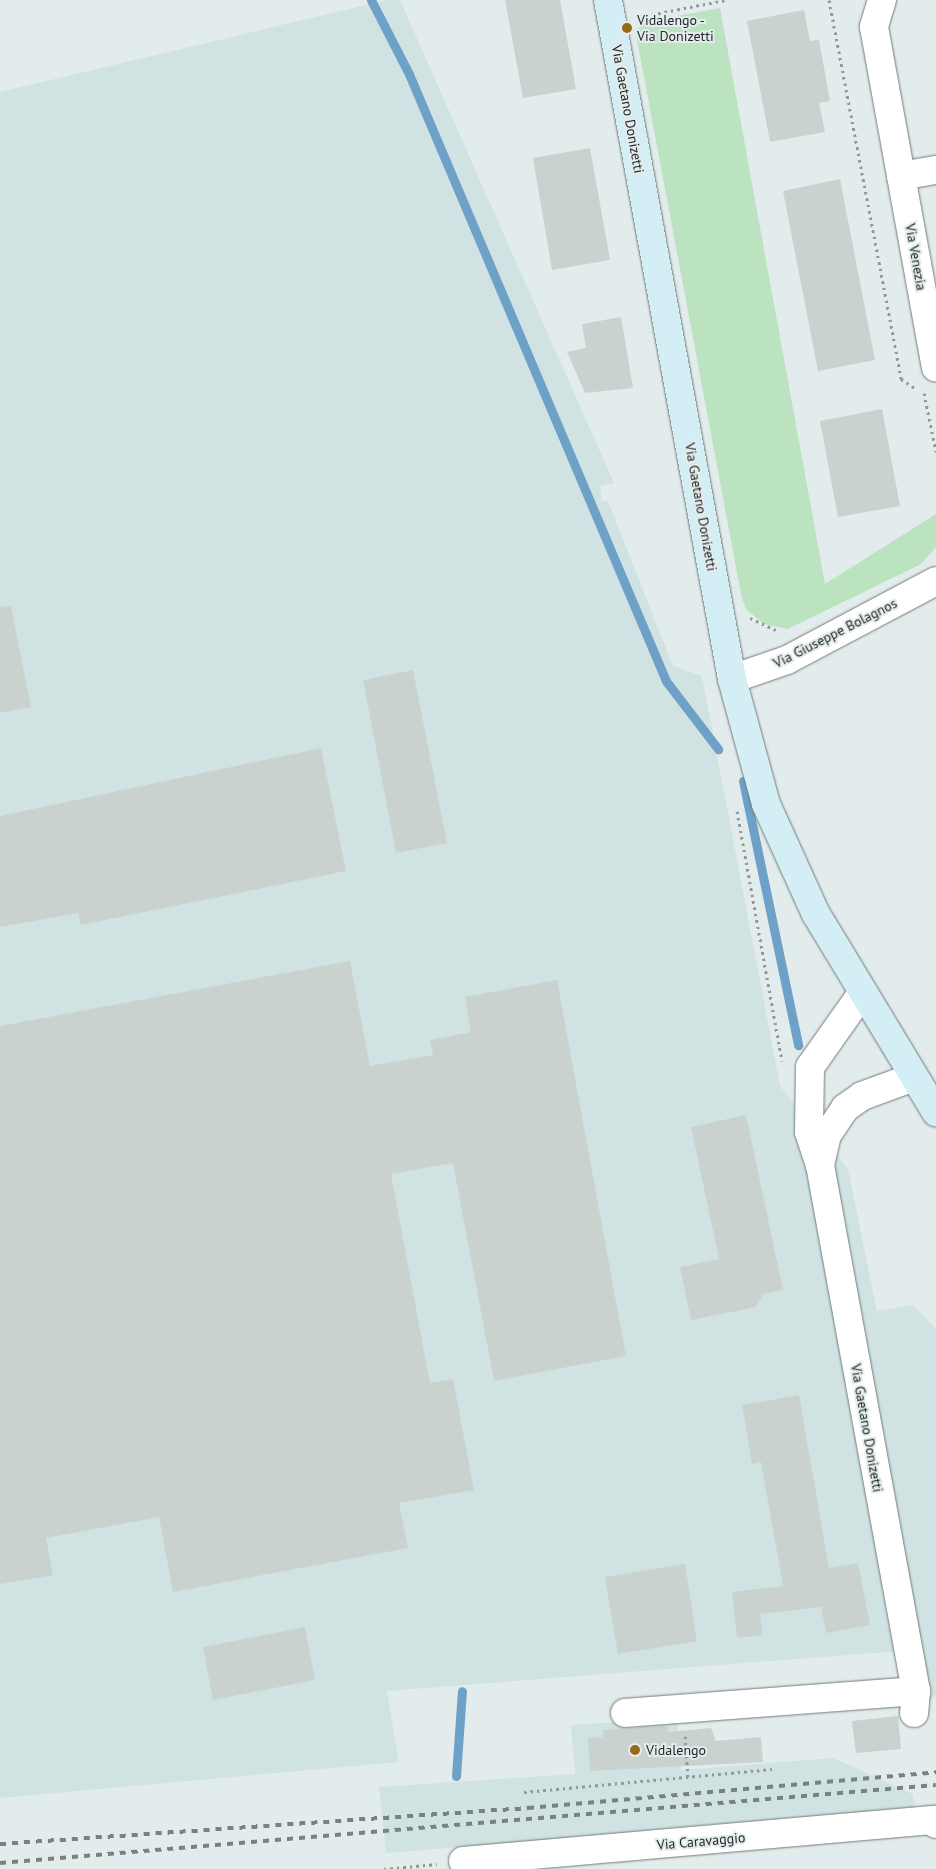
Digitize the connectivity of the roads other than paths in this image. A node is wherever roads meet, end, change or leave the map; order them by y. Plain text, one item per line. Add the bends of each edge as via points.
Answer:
1 (882, 0) edge
2 (610, 11) edge
3 (936, 170) edge
4 (901, 176) junction
5 (936, 368) edge
6 (936, 581) edge
7 (732, 679) junction
8 (863, 992) junction
9 (914, 1077) junction
10 (936, 1112) edge
11 (820, 1165) junction
12 (625, 1712) dead end
13 (936, 1824) edge
14 (463, 1861) road end

1 - 4 street, Via Venezia via 874,27
2 - 7 main road, Via Gaetano Donizetti
3 - 4 street
4 - 5 street, Via Venezia
6 - 7 street, Via Giuseppe Bolagnos via 787,660
7 - 8 main road, Via Gaetano Donizetti via 766,804 816,914
8 - 9 main road, Via Gaetano Donizetti
8 - 11 street, Via Gaetano Donizetti via 810,1067 809,1132
9 - 10 main road, Via Gaetano Donizetti
9 - 11 street, Via Gaetano Donizetti via 862,1096 845,1108 827,1135
11 - 12 street, Via Gaetano Donizetti via 915,1702
13 - 14 street, Via Caravaggio via 935,1820

